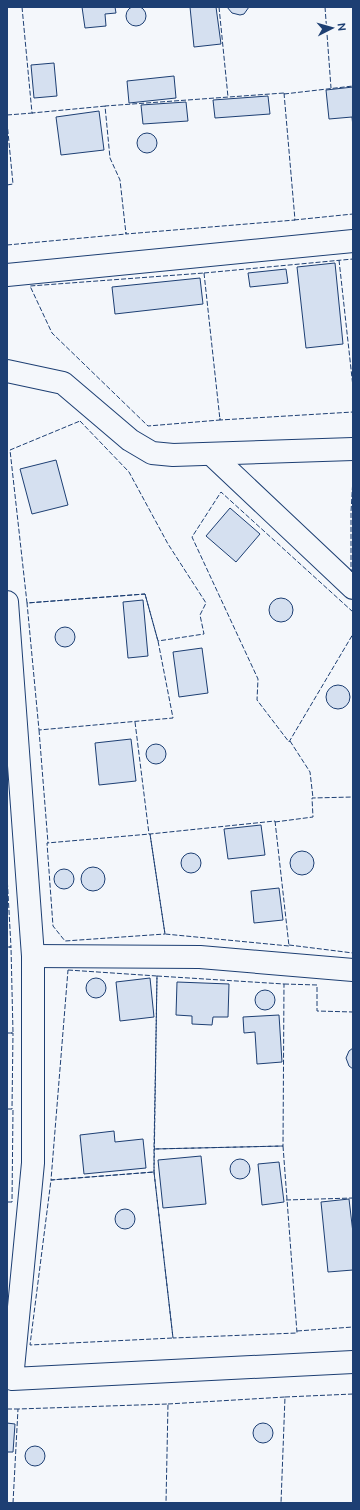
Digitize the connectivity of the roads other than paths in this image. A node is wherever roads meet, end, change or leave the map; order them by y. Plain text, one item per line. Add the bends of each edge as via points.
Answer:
1 (353, 241) edge
2 (7, 275) edge
3 (7, 371) edge
4 (353, 449) edge
5 (212, 454) junction
6 (353, 588) edge
7 (7, 602) edge
8 (33, 956) junction
9 (353, 970) edge
10 (353, 1362) edge
11 (9, 1379) edge

1 - 2 street
3 - 5 street via 62,383 130,440 152,453 173,456
4 - 5 street
5 - 6 street
7 - 8 street
8 - 9 street via 200,957
8 - 11 street via 33,1163
10 - 11 street

